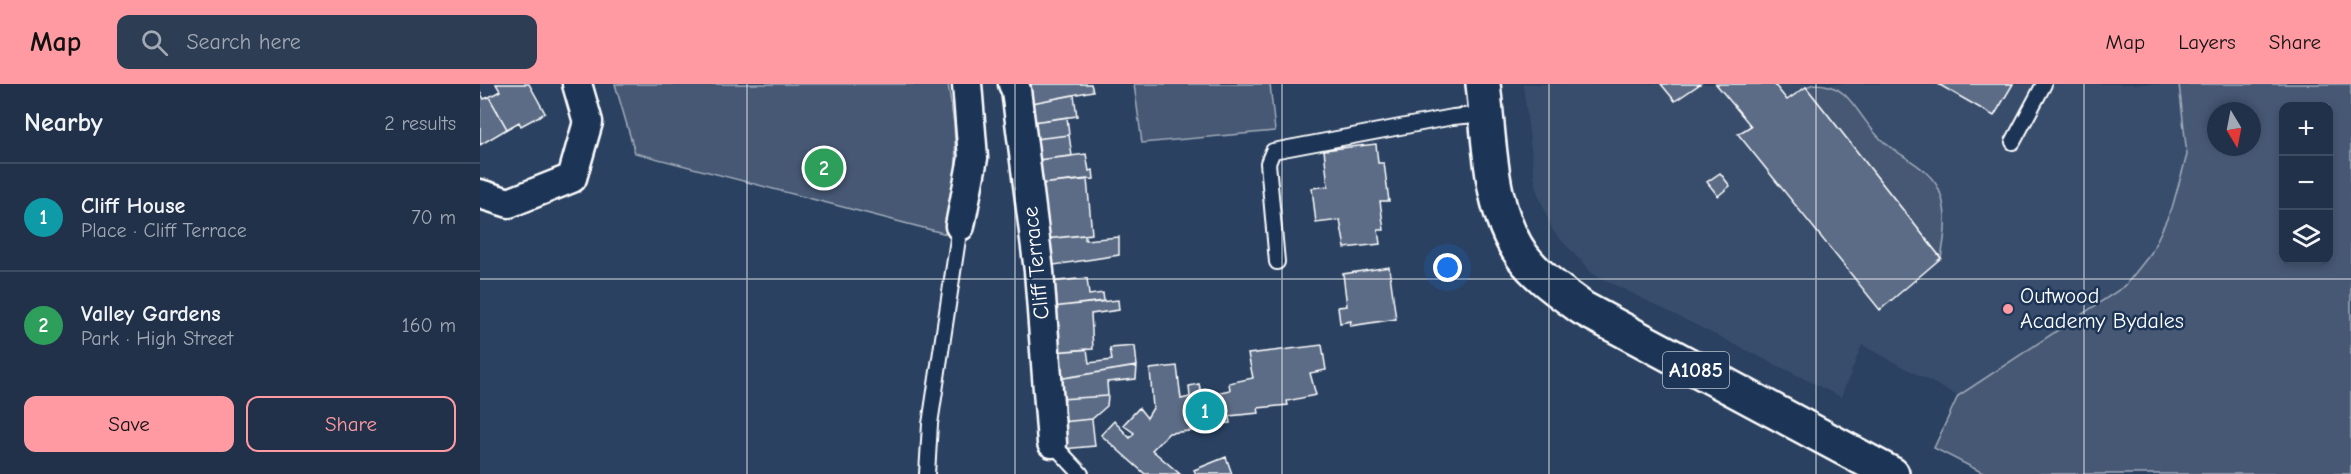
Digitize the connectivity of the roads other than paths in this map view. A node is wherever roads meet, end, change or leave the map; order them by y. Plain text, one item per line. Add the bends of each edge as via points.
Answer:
1 (577, 84) edge
2 (967, 84) edge
3 (1013, 84) edge
4 (2044, 84) edge
5 (1485, 99) edge
6 (2013, 142) dead end
7 (480, 194) edge
8 (960, 226) joint
9 (1277, 262) dead end
10 (1052, 443) joint
11 (927, 474) edge
12 (1081, 474) edge
13 (1892, 474) edge

1 - 7 street via 588,122 572,178 509,204
2 - 8 street via 973,158
3 - 10 street, Cliff Terrace via 1039,271
4 - 6 lane
5 - 9 lane via 1453,117 1273,151 1269,163
5 - 13 main road, A1085 via 1501,207 1522,255 1540,276 1582,308
8 - 11 lane via 930,424
10 - 12 lane

